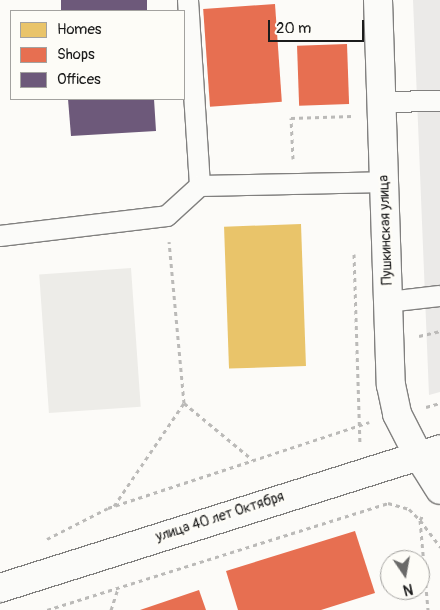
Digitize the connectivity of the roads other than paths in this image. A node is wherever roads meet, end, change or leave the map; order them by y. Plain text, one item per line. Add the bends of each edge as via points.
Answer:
1 (188, 0) edge
2 (378, 0) edge
3 (440, 101) edge
4 (370, 104) junction
5 (385, 182) junction
6 (200, 186) junction
7 (0, 236) edge
8 (440, 296) edge
9 (388, 302) junction
10 (429, 452) edge
11 (433, 500) edge
12 (0, 588) edge

1 - 6 lane
2 - 4 street, Пушкинская улица
3 - 4 lane
4 - 5 street, Пушкинская улица
5 - 6 lane
5 - 9 street, Пушкинская улица
6 - 7 lane via 167,216
8 - 9 lane
9 - 10 street, Пушкинская улица via 391,385 397,414
10 - 11 street, Пушкинская улица
10 - 12 street, улица 40 лет Октября

